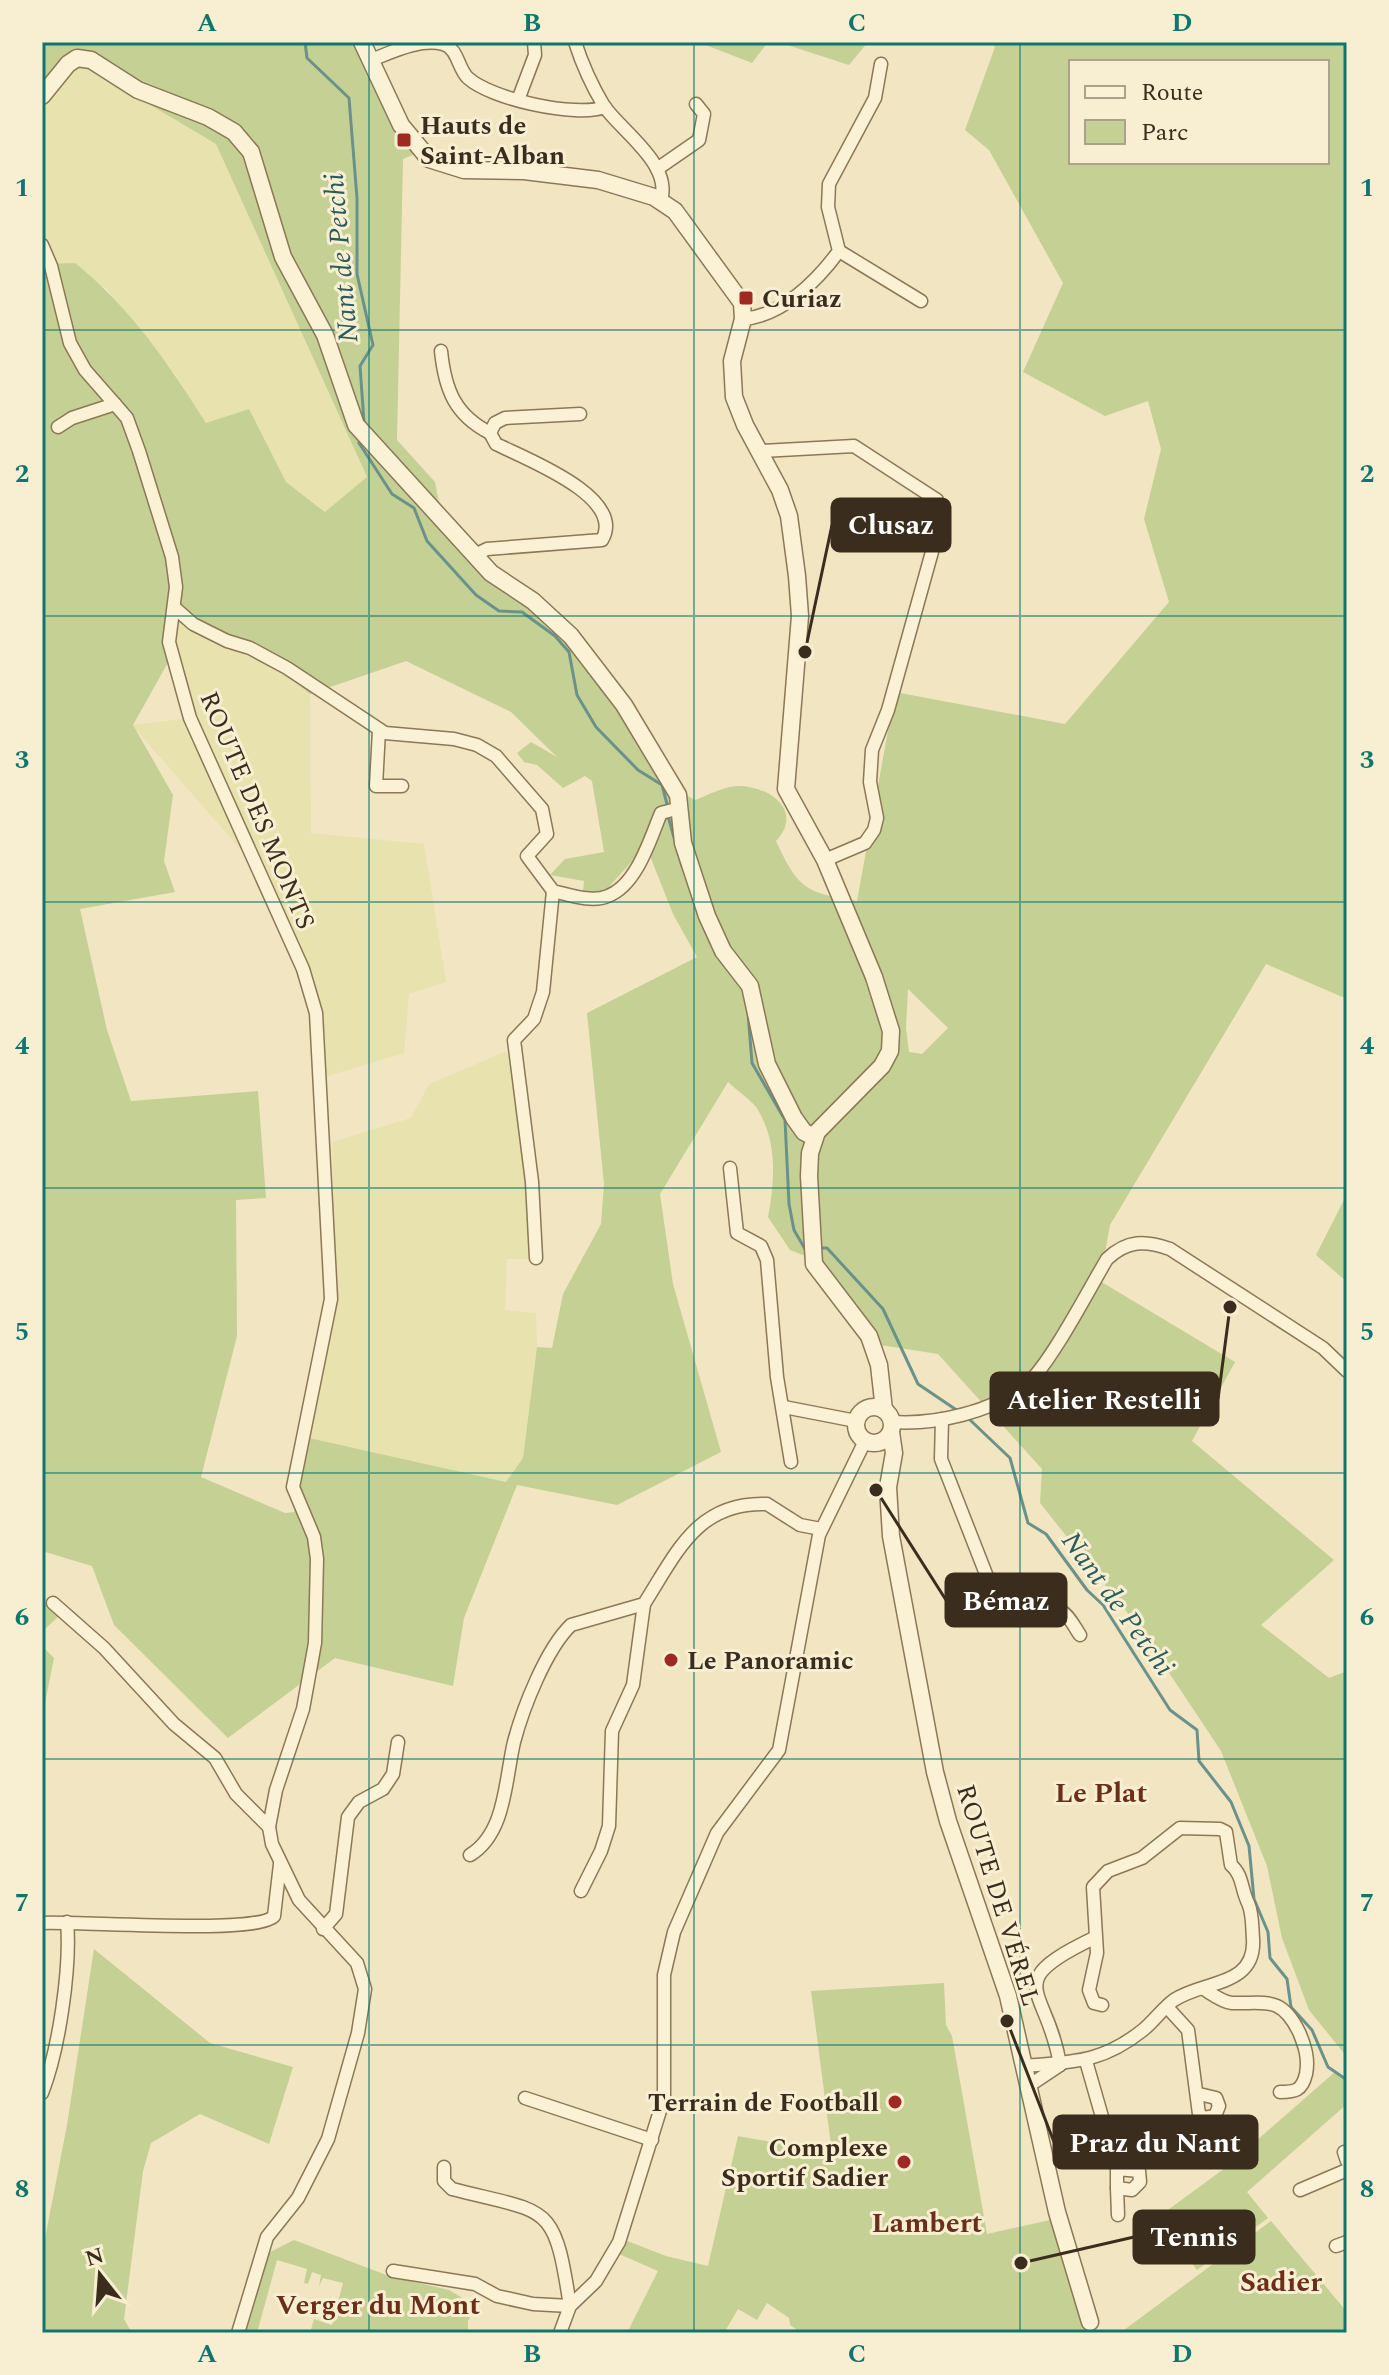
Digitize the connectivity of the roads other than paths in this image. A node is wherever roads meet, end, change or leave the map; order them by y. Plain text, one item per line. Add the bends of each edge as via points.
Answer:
1 (362, 42) edge
2 (534, 42) edge
3 (575, 42) edge
4 (392, 46) edge
5 (371, 60) junction
6 (881, 64) dead end
7 (42, 96) edge
8 (518, 100) junction
9 (696, 104) dead end
10 (605, 107) junction
11 (657, 169) junction
12 (661, 200) junction
13 (42, 245) edge
14 (839, 251) junction
15 (921, 301) dead end
16 (743, 319) junction
17 (441, 351) dead end
18 (115, 404) junction
19 (580, 414) dead end
20 (58, 427) dead end
21 (490, 433) junction
22 (760, 451) junction
23 (475, 555) junction
24 (175, 608) junction
25 (379, 730) junction
26 (402, 786) dead end
27 (671, 810) junction
28 (825, 860) junction
29 (553, 891) junction
30 (817, 1131) junction
31 (730, 1168) dead end
32 (536, 1258) dead end
33 (874, 1351) junction
34 (1347, 1371) edge
35 (784, 1407) junction
36 (861, 1415) junction
37 (942, 1419) junction
38 (889, 1421) junction
39 (870, 1442) junction
40 (791, 1462) dead end
41 (891, 1466) junction
42 (821, 1529) junction
43 (53, 1603) dead end
44 (644, 1604) junction
45 (1080, 1635) dead end
46 (398, 1742) dead end
47 (269, 1827) junction
48 (470, 1855) dead end
49 (280, 1864) junction
50 (581, 1891) dead end
51 (67, 1922) junction
52 (42, 1923) edge
53 (323, 1929) junction
54 (1094, 1938) junction
55 (1204, 1989) junction
56 (1102, 2005) dead end
57 (1167, 2007) junction
58 (1086, 2061) junction
59 (1060, 2065) junction
60 (1023, 2066) junction
61 (1027, 2087) junction
62 (1280, 2092) dead end
63 (42, 2093) edge
64 (1199, 2094) junction
65 (525, 2098) dead end
66 (1204, 2118) junction
67 (1205, 2139) dead end
68 (652, 2140) junction
69 (444, 2167) dead end
70 (1117, 2169) junction
71 (1347, 2170) edge
72 (1117, 2188) junction
73 (1300, 2190) dead end
74 (1118, 2215) dead end
75 (393, 2271) dead end
76 (570, 2306) junction
77 (1092, 2327) edge
78 (238, 2333) edge
79 (560, 2333) edge

1 - 5 street
2 - 8 street via 535,55
3 - 10 street
4 - 5 street
4 - 8 street via 452,48 472,82
5 - 12 street via 409,139 442,165 598,180
6 - 14 street via 875,98 829,184 828,207
7 - 23 street via 68,64 84,58 138,90 208,117 243,141 283,257 325,335 361,430
8 - 10 street via 557,109
9 - 11 street via 704,114 699,140
10 - 11 street
11 - 12 street
12 - 16 street via 738,294
13 - 18 street, ROUTE DES MONTS via 70,343
14 - 15 street
14 - 16 street via 791,300
16 - 22 street via 732,361 734,397
17 - 21 street via 449,395 470,422
18 - 20 street
18 - 24 street, ROUTE DES MONTS via 127,418 172,557
19 - 21 street via 505,418
21 - 23 street via 496,444 588,493 600,511 605,535 596,543 487,549
22 - 28 street via 789,516 797,576 800,616 786,789
22 - 28 street via 854,446 937,500 940,523 872,750 874,830 865,843
23 - 27 street via 571,636 624,705 678,795
24 - 25 street via 193,624 287,668
24 - 47 street, ROUTE DES MONTS via 169,642 190,718 303,969 316,1013 322,1086 331,1299 293,1487 314,1537 315,1643 303,1709
25 - 26 street via 376,786
25 - 29 street via 454,739 496,756 542,809 547,834 527,856
27 - 29 street via 623,887 596,898
27 - 30 street via 707,916 723,951 750,986 761,1049 788,1106
28 - 30 street via 882,1000 892,1041 882,1066
29 - 32 street via 543,992 534,1019 514,1040
30 - 33 street, ROUTE DE VÉREL via 809,1176 814,1264 864,1328
31 - 35 street via 737,1233 756,1241 765,1254
33 - 36 street via 872,1388
33 - 38 street, ROUTE DE VÉREL
34 - 37 street via 1323,1348 1170,1249 1141,1241 1107,1259 1028,1383 998,1401
35 - 36 street
35 - 40 street
36 - 38 street
36 - 39 street via 857,1432
37 - 38 street
37 - 45 street via 941,1459 995,1597 1011,1607 1064,1612
38 - 39 street
38 - 41 street, ROUTE DE VÉREL
39 - 41 street via 885,1451
39 - 42 street
41 - 60 street, ROUTE DE VÉREL via 891,1536 935,1772 1002,1974
42 - 44 street via 800,1525 767,1504 706,1519 693,1528
42 - 68 street via 779,1750 717,1833 667,1955 664,2098
43 - 47 street via 215,1758 236,1794
44 - 48 street via 580,1620 564,1632 521,1717 495,1826 482,1848
44 - 50 street via 633,1685 612,1731 609,1826
46 - 53 street via 393,1774 383,1789 359,1802 348,1817 336,1914
47 - 49 street
49 - 51 street via 274,1916 264,1923 229,1927
49 - 53 street via 299,1900
51 - 52 street
51 - 63 street via 68,1954 55,2045
53 - 78 street via 364,1976 361,2022 328,2139 298,2198 267,2237
54 - 55 street via 1093,1887 1108,1871 1142,1858 1180,1828 1220,1829 1226,1832 1231,1865 1239,1872 1251,1910 1254,1953 1249,1967
54 - 56 street via 1090,1998
54 - 59 street via 1043,1966 1035,1984
55 - 57 street
55 - 62 street via 1231,2003 1271,2002 1292,2017 1307,2068 1302,2086
57 - 58 street via 1121,2046
57 - 64 street via 1188,2030
58 - 59 street
58 - 70 street
59 - 60 street
59 - 61 street
60 - 61 street, ROUTE DE VÉREL
61 - 77 street, ROUTE DE VÉREL via 1065,2245
64 - 66 street via 1196,2107
64 - 66 street via 1218,2101 1215,2116
65 - 68 street
66 - 67 street
68 - 76 street via 619,2242 596,2281
69 - 76 street via 444,2181 452,2189 528,2208 550,2223 561,2249
70 - 72 street
70 - 72 street via 1137,2170 1141,2176 1132,2190
71 - 73 street
72 - 74 street
75 - 76 street via 475,2284 497,2296 533,2304
76 - 79 street

